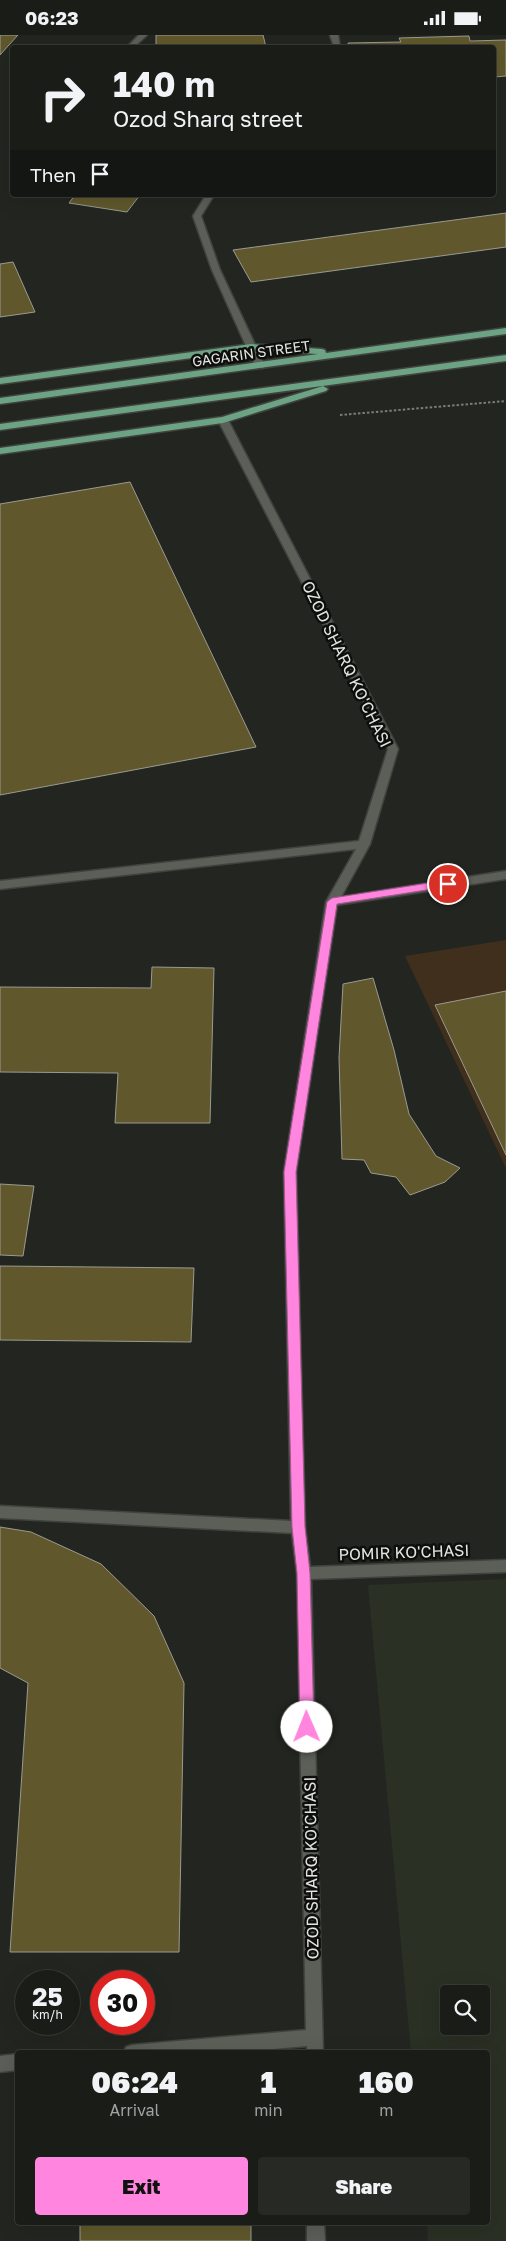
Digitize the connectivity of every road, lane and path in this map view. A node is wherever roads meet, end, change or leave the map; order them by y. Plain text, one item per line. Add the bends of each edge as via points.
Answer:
1 (143, 35) edge
2 (132, 45) edge
3 (209, 197) edge
4 (506, 331) edge
5 (251, 347) junction
6 (347, 354) junction
7 (506, 358) edge
8 (260, 366) junction
9 (358, 378) junction
10 (0, 381) edge
11 (0, 401) edge
12 (506, 401) edge
13 (340, 415) dead end
14 (223, 420) junction
15 (0, 427) edge
16 (0, 451) edge
17 (364, 844) junction
18 (506, 875) edge
19 (0, 885) edge
20 (332, 902) junction
21 (0, 1512) edge
22 (298, 1527) junction
23 (506, 1566) edge
24 (304, 1573) junction
25 (315, 2045) edge
26 (201, 2050) edge
27 (15, 2062) edge
28 (0, 2064) edge
29 (316, 2225) edge
30 (316, 2241) edge

1 - 2 street
3 - 5 street via 197,216 216,270
4 - 6 main road, GAGARIN STREET
5 - 6 main road
5 - 8 street
5 - 10 main road
6 - 8 main road, GAGARIN STREET
7 - 9 main road
8 - 11 main road, GAGARIN STREET
9 - 14 main road
9 - 15 main road
12 - 13 path
14 - 16 main road
14 - 17 street, OZOD SHARQ KO'CHASI via 392,749
17 - 19 street
17 - 20 street, OZOD SHARQ KO'CHASI
18 - 20 street
20 - 22 street, OZOD SHARQ KO'CHASI via 290,1172
21 - 22 street
22 - 24 street, OZOD SHARQ KO'CHASI
23 - 24 street, POMIR KO'CHASI
24 - 25 street, OZOD SHARQ KO'CHASI
25 - 26 street
27 - 28 street
29 - 30 street

